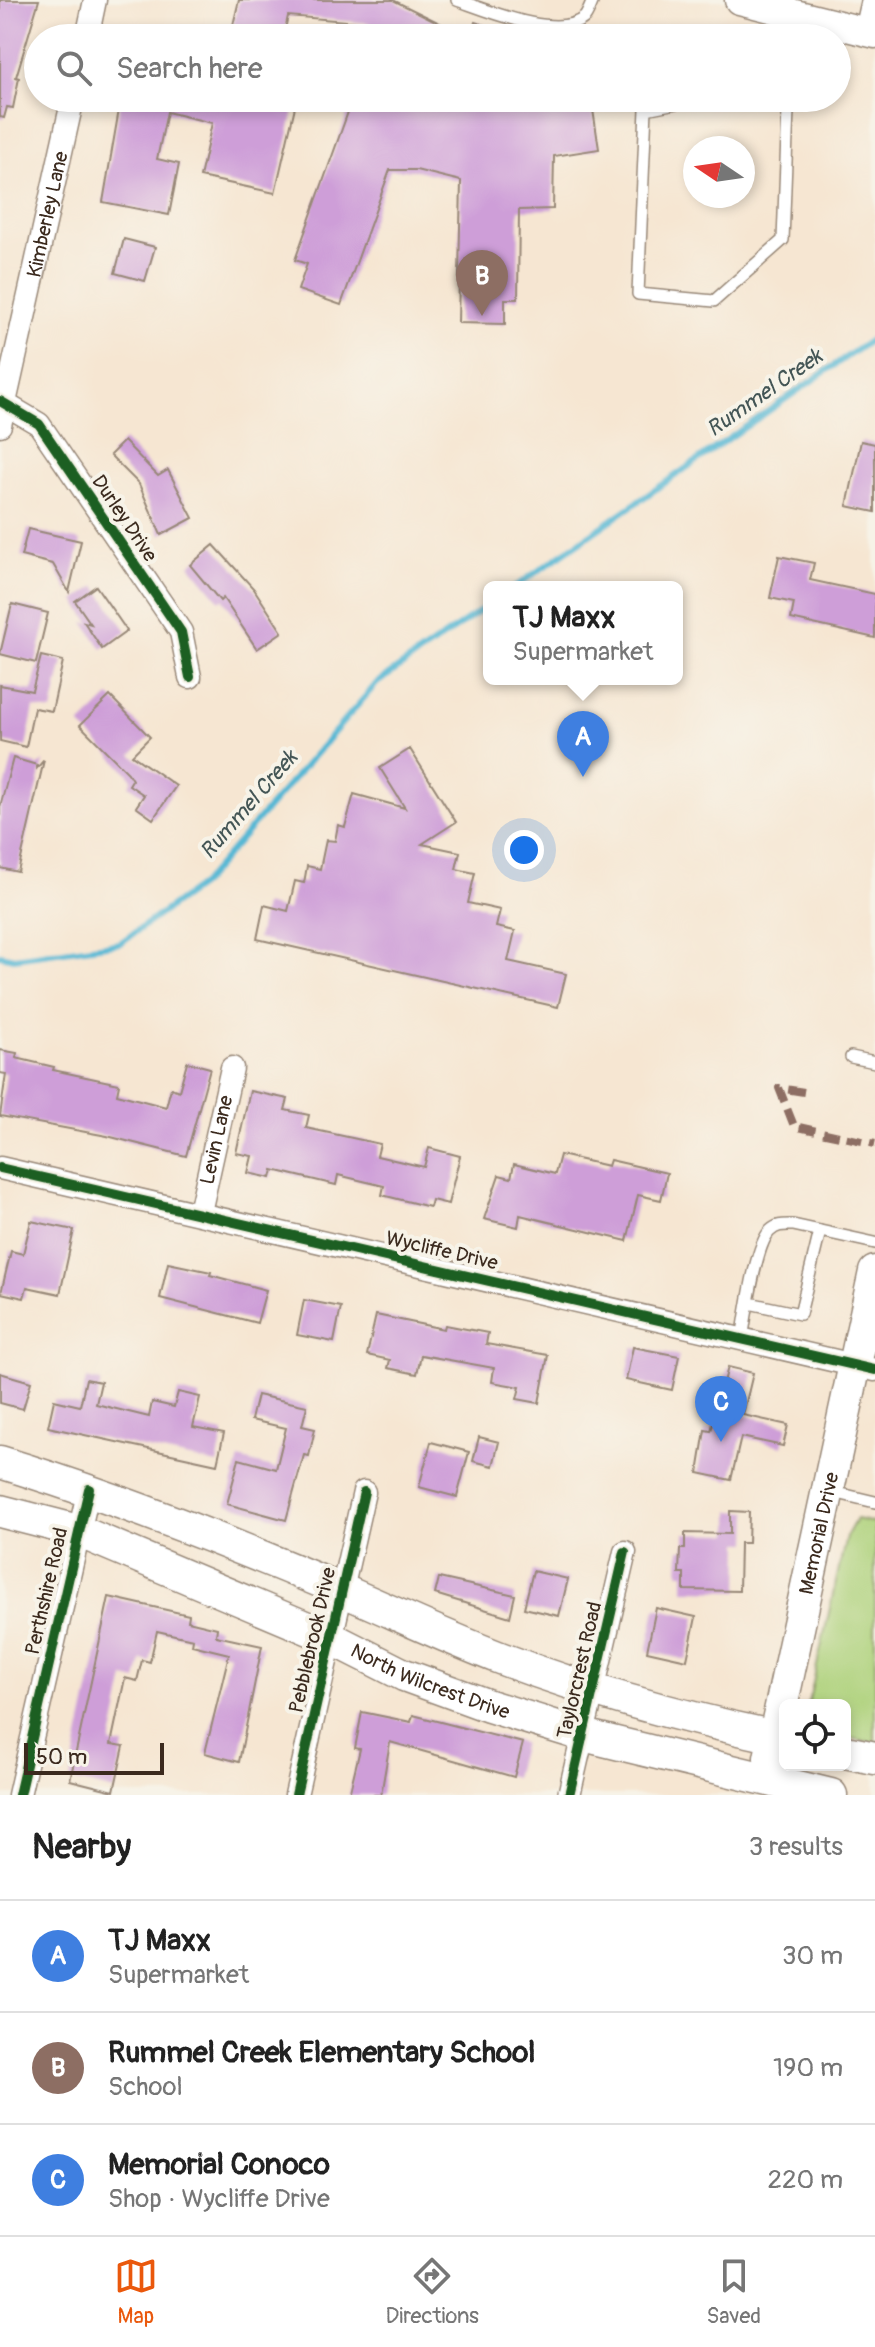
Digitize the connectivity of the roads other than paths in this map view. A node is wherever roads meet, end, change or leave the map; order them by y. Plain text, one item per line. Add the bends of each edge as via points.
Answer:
1 (95, 0) edge
2 (457, 0) edge
3 (593, 0) edge
4 (739, 0) edge
5 (873, 0) edge
6 (90, 24) edge
7 (536, 24) edge
8 (570, 24) edge
9 (784, 24) edge
10 (870, 32) edge
11 (70, 112) edge
12 (646, 112) edge
13 (788, 112) edge
14 (3, 401) edge
15 (0, 425) edge
16 (190, 677) dead end
17 (851, 1057) dead end
18 (875, 1062) edge
19 (232, 1068) dead end
20 (0, 1168) edge
21 (200, 1212) junction
22 (820, 1231) junction
23 (875, 1243) edge
24 (875, 1272) edge
25 (749, 1303) junction
26 (742, 1339) junction
27 (865, 1368) edge
28 (0, 1462) edge
29 (89, 1489) junction
30 (829, 1491) junction
31 (364, 1492) dead end
32 (875, 1502) edge
33 (0, 1511) edge
34 (78, 1531) junction
35 (625, 1552) dead end
36 (342, 1590) junction
37 (331, 1638) junction
38 (593, 1690) junction
39 (788, 1699) edge
40 (583, 1735) junction
41 (779, 1738) edge
42 (779, 1741) edge
43 (851, 1753) edge
44 (875, 1758) edge
45 (763, 1788) edge
46 (19, 1795) edge
47 (296, 1795) edge
48 (569, 1795) edge
49 (831, 1795) edge

1 - 6 street
2 - 7 lane
3 - 8 lane via 585,17
4 - 9 street
5 - 10 street
11 - 14 street, Kimberley Lane
12 - 13 lane via 638,294 714,301 783,240
14 - 15 street, Kimberley Lane
14 - 16 street, Durley Drive via 39,424 181,632
17 - 18 lane
19 - 21 street, Levin Lane
20 - 21 street, Wycliffe Drive
21 - 26 street, Wycliffe Drive
22 - 23 lane
22 - 25 lane via 781,1225 771,1229
22 - 25 lane via 800,1314
24 - 27 main road, Memorial Drive
25 - 26 lane
26 - 27 street, Wycliffe Drive
27 - 30 main road, Memorial Drive
28 - 29 main road
29 - 34 street, Perthshire Road
29 - 36 main road
30 - 32 lane
30 - 39 main road, Memorial Drive
31 - 36 street, Pebblebrook Drive
33 - 34 main road, North Wilcrest Drive
34 - 37 main road, North Wilcrest Drive
34 - 46 street, Perthshire Road
35 - 38 street, Taylorcrest Road
36 - 37 street, Pebblebrook Drive
36 - 38 main road via 423,1628
37 - 40 main road, North Wilcrest Drive via 404,1675
37 - 47 street, Pebblebrook Drive
38 - 40 street, Taylorcrest Road
38 - 41 main road
40 - 45 main road, North Wilcrest Drive
40 - 48 street, Taylorcrest Road
42 - 45 main road, Memorial Drive
43 - 44 main road
45 - 49 main road, North Wilcrest Drive

